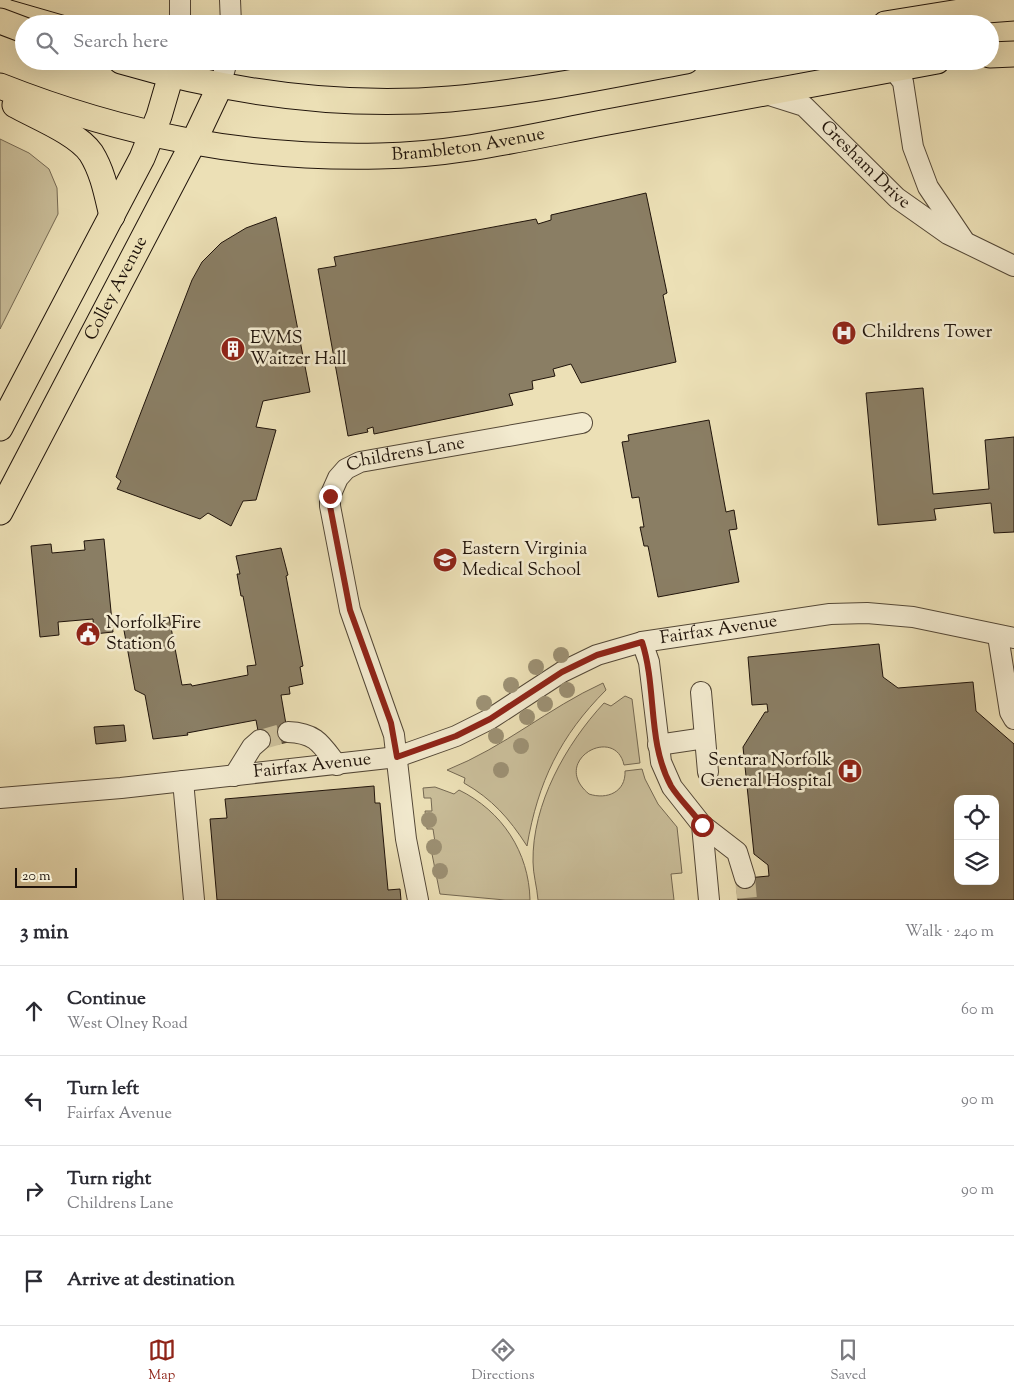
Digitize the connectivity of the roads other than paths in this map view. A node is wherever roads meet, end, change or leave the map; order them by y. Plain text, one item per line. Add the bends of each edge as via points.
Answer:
1 (180, 0) edge
2 (230, 0) edge
3 (1014, 8) edge
4 (180, 15) edge
5 (231, 15) edge
6 (941, 15) edge
7 (0, 21) edge
8 (15, 27) edge
9 (1014, 54) edge
10 (999, 55) edge
11 (171, 70) edge
12 (177, 70) edge
13 (224, 70) edge
14 (636, 70) edge
15 (868, 70) edge
16 (895, 70) edge
17 (0, 86) edge
18 (220, 86) junction
19 (763, 93) junction
20 (0, 96) edge
21 (152, 135) junction
22 (193, 143) junction
23 (112, 216) junction
24 (965, 243) junction
25 (1014, 266) edge
26 (582, 423) dead end
27 (0, 428) edge
28 (0, 512) edge
29 (1006, 637) edge
30 (642, 642) junction
31 (701, 692) dead end
32 (1014, 719) edge
33 (288, 732) tunnel mouth
34 (705, 738) junction
35 (260, 740) tunnel mouth
36 (658, 745) junction
37 (397, 757) junction
38 (337, 765) junction
39 (708, 772) dead end
40 (234, 776) junction
41 (182, 781) junction
42 (0, 798) edge
43 (702, 825) junction
44 (745, 878) tunnel mouth
45 (194, 900) edge
46 (418, 900) edge
47 (709, 900) edge

1 - 4 street
2 - 5 street
3 - 6 main road
7 - 8 main road
9 - 10 main road
11 - 21 main road
12 - 18 main road
13 - 18 street, Colley Avenue
14 - 18 main road via 513,92 450,99 333,98
15 - 19 main road, Brambleton Avenue
16 - 24 street, Gresham Drive via 903,82 912,147 928,187
17 - 21 main road, Brambleton Avenue via 70,112
18 - 22 main road, Colley Avenue
19 - 22 main road, Brambleton Avenue via 481,146 421,154 306,155
19 - 24 street, Gresham Drive via 804,106 898,198
20 - 23 main road via 68,134 86,148 103,180
21 - 22 main road, Brambleton Avenue
21 - 23 main road
22 - 28 main road, Colley Avenue
23 - 27 main road
24 - 25 street, Gresham Drive
26 - 37 street, Childrens Lane via 360,462 338,478 330,496 330,506 350,610 391,723
29 - 30 street, Fairfax Avenue via 913,617 830,614
29 - 32 street via 1010,712
30 - 36 street via 649,662
30 - 37 street, Fairfax Avenue via 597,655 562,672 456,736
31 - 34 street
33 - 38 street via 304,733 313,738
34 - 36 street
34 - 39 street
35 - 40 street
36 - 43 street via 661,762 672,787
37 - 38 street, Fairfax Avenue
37 - 46 street, Childrens Lane via 406,838
38 - 40 street, Fairfax Avenue
40 - 41 street, Fairfax Avenue
41 - 42 street, Fairfax Avenue
41 - 45 street
43 - 44 street via 737,852
43 - 47 street

